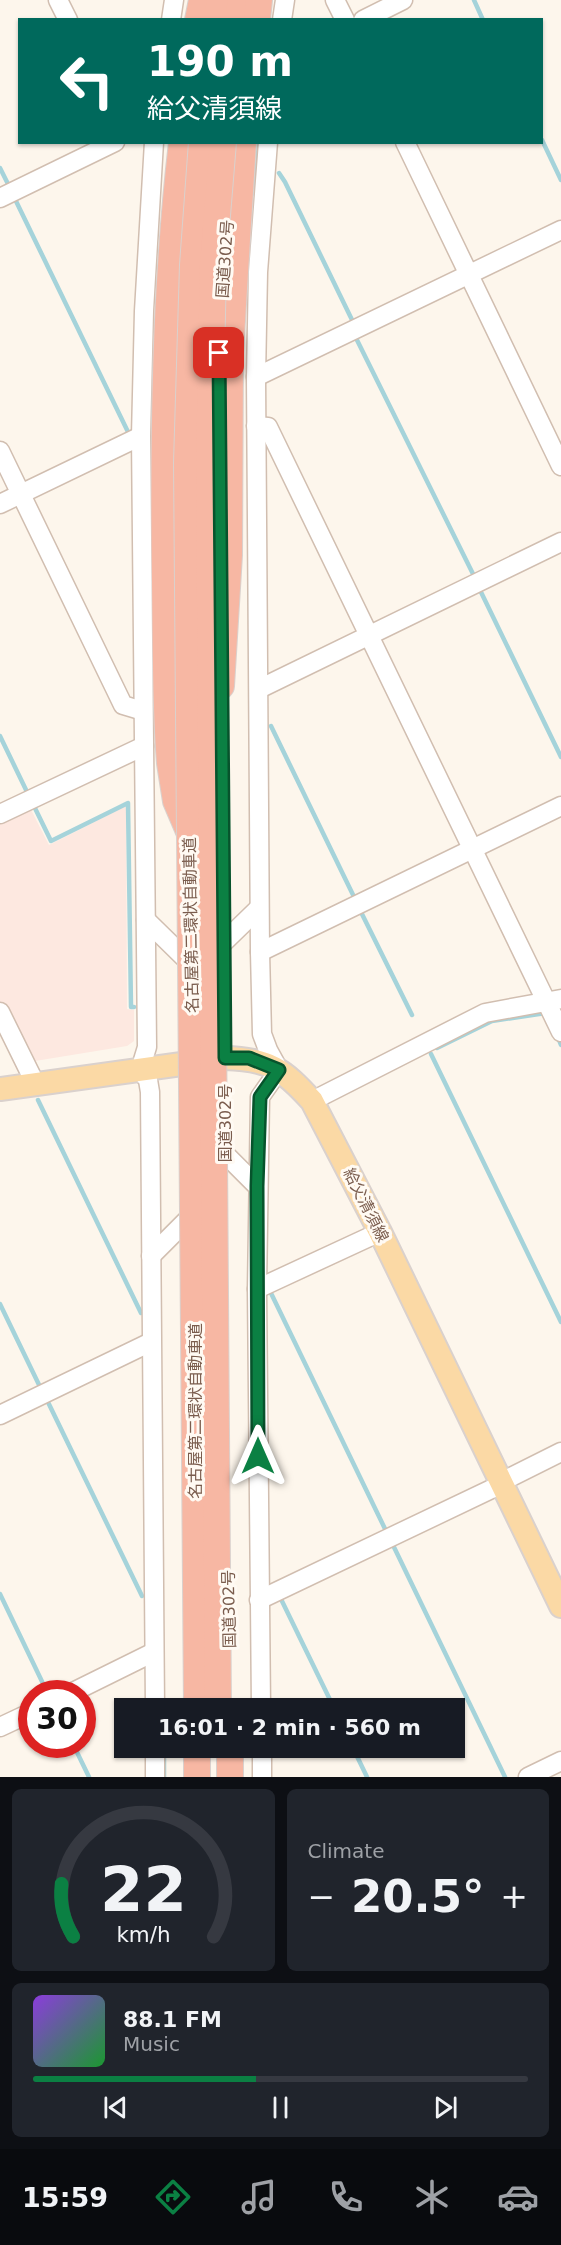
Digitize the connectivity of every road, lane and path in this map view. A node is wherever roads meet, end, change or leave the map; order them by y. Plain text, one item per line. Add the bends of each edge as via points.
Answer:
1 (58, 0) edge
2 (174, 0) edge
3 (202, 0) edge
4 (220, 0) edge
5 (241, 0) edge
6 (251, 0) edge
7 (259, 0) edge
8 (285, 0) edge
9 (335, 0) edge
10 (403, 0) edge
11 (67, 18) edge
12 (171, 18) edge
13 (198, 18) edge
14 (217, 18) edge
15 (238, 18) edge
16 (249, 18) edge
17 (257, 18) edge
18 (282, 18) edge
19 (344, 18) edge
20 (367, 18) edge
21 (111, 144) edge
22 (154, 144) edge
23 (182, 144) edge
24 (202, 144) edge
25 (223, 144) edge
26 (234, 144) edge
27 (243, 144) edge
28 (268, 144) edge
29 (406, 144) edge
30 (0, 198) edge
31 (561, 230) edge
32 (469, 274) junction
33 (256, 377) junction
34 (256, 426) junction
35 (141, 436) junction
36 (0, 451) edge
37 (561, 466) edge
38 (21, 494) junction
39 (0, 504) edge
40 (561, 542) edge
41 (369, 636) junction
42 (221, 686) junction
43 (259, 689) junction
44 (143, 711) junction
45 (144, 746) junction
46 (561, 806) edge
47 (0, 813) edge
48 (472, 849) junction
49 (222, 891) junction
50 (259, 908) junction
51 (146, 920) junction
52 (224, 942) junction
53 (260, 952) junction
54 (224, 996) junction
55 (554, 1000) edge
56 (0, 1012) edge
57 (561, 1032) edge
58 (225, 1058) junction
59 (140, 1070) junction
60 (279, 1070) junction
61 (35, 1083) junction
62 (0, 1089) edge
63 (312, 1101) junction
64 (225, 1154) junction
65 (225, 1182) junction
66 (257, 1186) junction
67 (380, 1232) junction
68 (151, 1256) junction
69 (257, 1289) junction
70 (151, 1342) junction
71 (0, 1415) edge
72 (561, 1452) edge
73 (501, 1483) junction
74 (259, 1600) junction
75 (561, 1606) edge
76 (154, 1652) junction
77 (96, 1681) edge
78 (155, 1698) edge
79 (197, 1698) edge
80 (218, 1698) edge
81 (230, 1698) edge
82 (261, 1698) edge
83 (18, 1719) edge
84 (0, 1727) edge
85 (155, 1758) edge
86 (197, 1758) edge
87 (218, 1758) edge
88 (230, 1758) edge
89 (262, 1758) edge
90 (561, 1761) edge
91 (155, 1777) edge
92 (197, 1777) edge
93 (218, 1777) edge
94 (230, 1777) edge
95 (262, 1777) edge
96 (528, 1777) edge

1 - 11 street
2 - 12 street
3 - 13 highway
4 - 14 highway
5 - 15 highway
6 - 16 highway
7 - 17 highway
8 - 18 street
9 - 19 street
10 - 20 street
21 - 30 street
22 - 35 street
23 - 49 highway via 171,258 164,424 168,726 176,801
24 - 79 highway, 名古屋第二環状自動車道, bridge via 193,264 187,463
25 - 80 highway, 名古屋第二環状自動車道, bridge via 213,264 209,464
26 - 42 highway, 国道302号 via 219,353
27 - 42 highway via 230,353 229,555
28 - 33 street via 258,272
29 - 32 street
31 - 32 street
32 - 33 street
32 - 37 street
33 - 34 street
34 - 41 street via 268,428
34 - 43 street
35 - 38 street
35 - 44 street
36 - 38 street
38 - 39 street
38 - 44 street via 123,705
40 - 41 street
41 - 43 street
41 - 48 street
42 - 49 highway, 国道302号
43 - 50 street
44 - 45 street
45 - 47 street
45 - 51 street
46 - 48 street
48 - 53 street
48 - 55 street
49 - 52 highway, 国道302号
50 - 52 street
50 - 53 street
51 - 54 street
51 - 59 street via 147,1047
52 - 54 highway, 国道302号
53 - 60 street via 262,1034
54 - 58 highway, 国道302号
55 - 57 street
55 - 63 street via 485,1013
56 - 61 street
58 - 59 main road, 給父清須線
58 - 60 main road, 給父清須線 via 249,1058
58 - 64 highway, 国道302号
59 - 61 main road, 給父清須線
59 - 68 street via 148,1080 150,1092
60 - 63 main road, 給父清須線
60 - 66 street via 260,1097
61 - 62 main road, 給父清須線
63 - 67 main road, 給父清須線
64 - 65 highway, 国道302号
64 - 66 street
65 - 68 street
65 - 81 highway, 国道302号
66 - 69 street
67 - 69 street
67 - 73 main road, 給父清須線
68 - 70 street
69 - 74 street
70 - 71 street
70 - 76 street
72 - 73 street
73 - 74 street
73 - 75 main road, 給父清須線
74 - 82 street
76 - 77 street
76 - 78 street
83 - 84 street
85 - 91 street
86 - 92 highway
87 - 93 highway
88 - 94 highway
89 - 95 street
90 - 96 street

